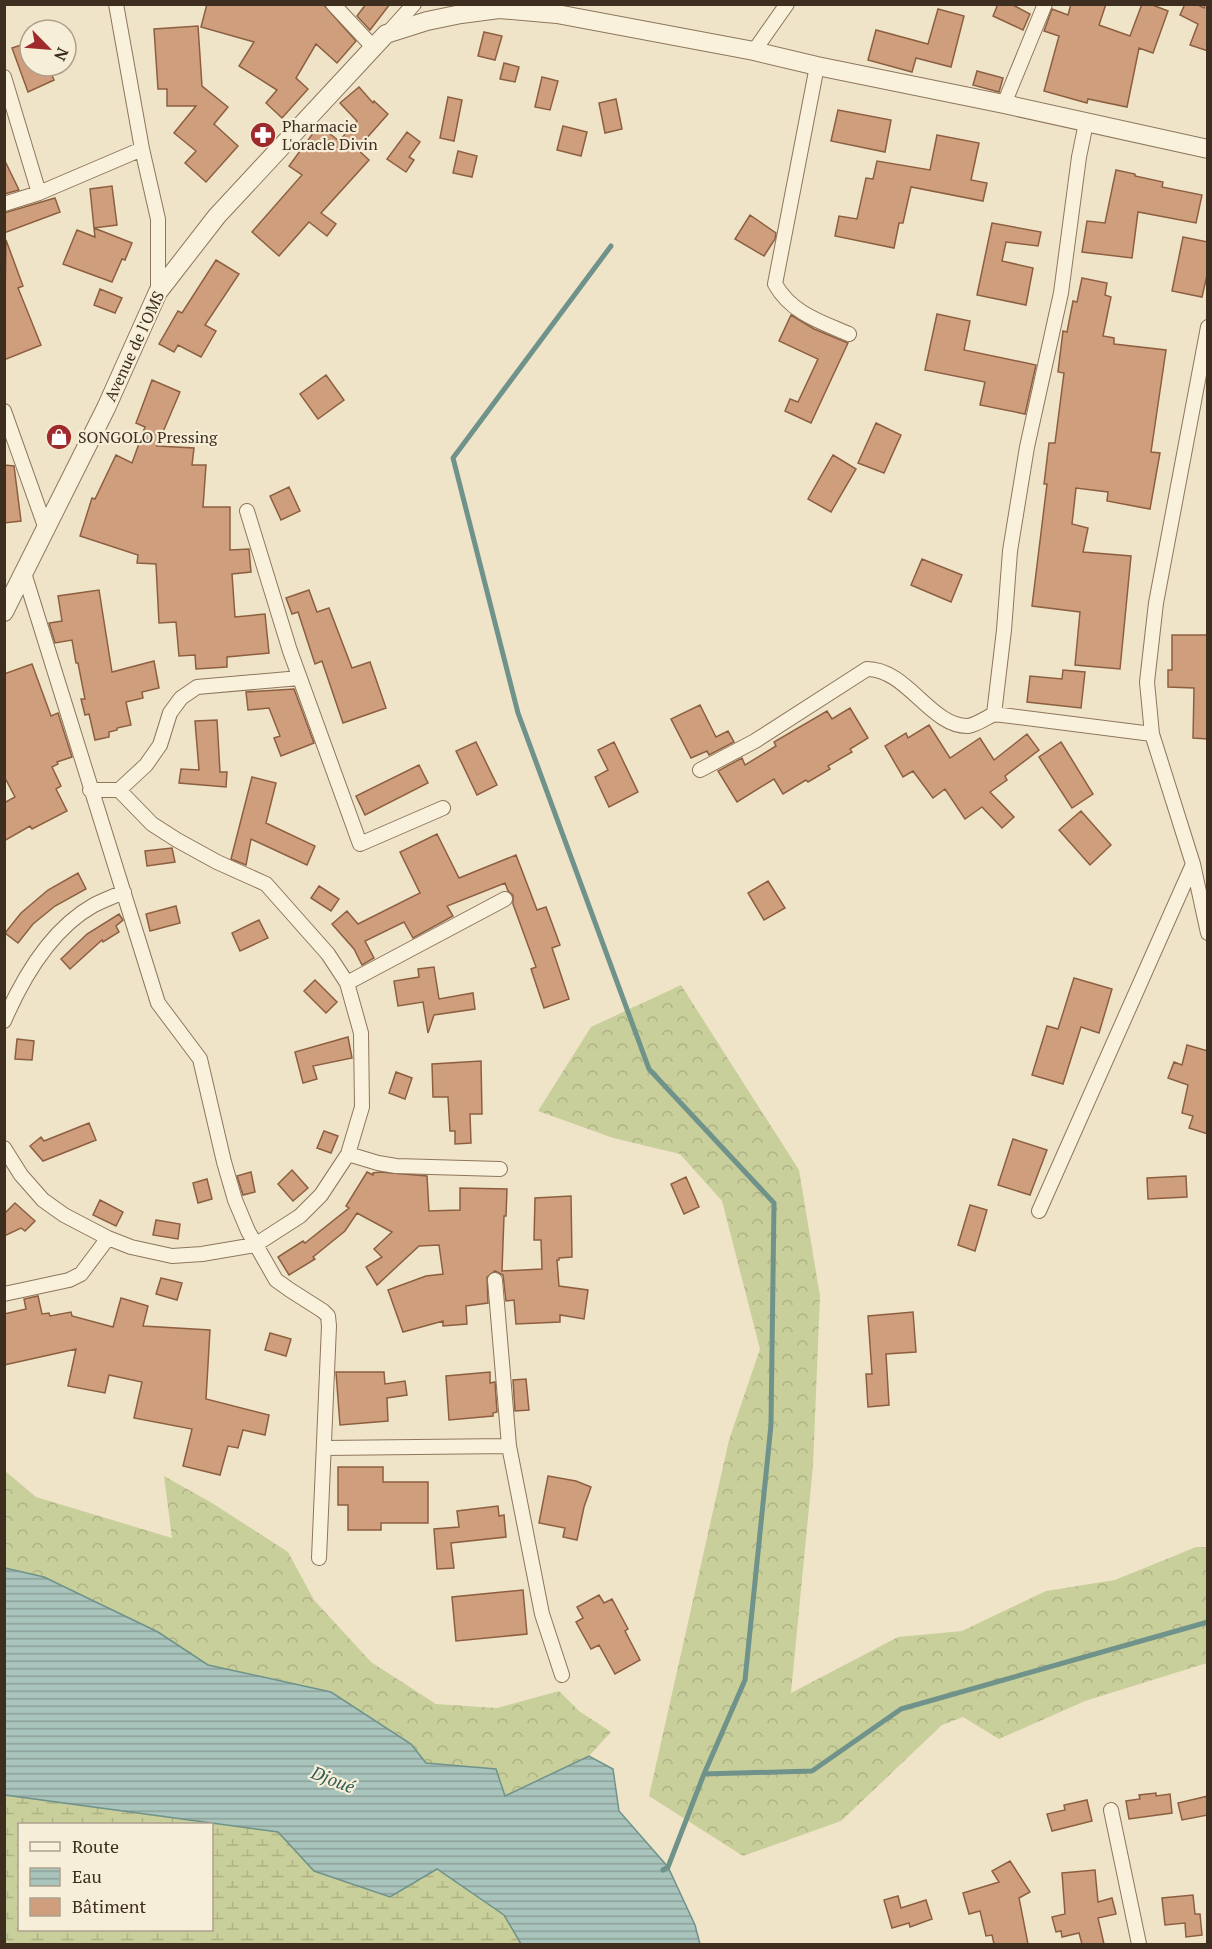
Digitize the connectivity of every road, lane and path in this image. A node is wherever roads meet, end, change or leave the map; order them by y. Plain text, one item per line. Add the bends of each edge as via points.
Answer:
1 (116, 4) edge
2 (333, 4) edge
3 (414, 4) edge
4 (787, 4) edge
5 (1045, 4) edge
6 (380, 41) junction
7 (754, 51) junction
8 (817, 66) junction
9 (4, 77) edge
10 (1004, 104) junction
11 (1086, 123) junction
12 (142, 149) junction
13 (1208, 149) edge
14 (39, 193) junction
15 (4, 204) edge
16 (158, 292) junction
17 (1208, 327) edge
18 (849, 334) dead end
19 (1203, 371) edge
20 (4, 411) edge
21 (247, 511) dead end
22 (46, 529) junction
23 (24, 573) junction
24 (5, 609) edge
25 (300, 678) junction
26 (994, 714) junction
27 (1152, 734) junction
28 (700, 770) dead end
29 (90, 790) junction
30 (119, 790) junction
31 (443, 808) dead end
32 (1193, 864) junction
33 (124, 892) junction
34 (505, 899) dead end
35 (1208, 933) edge
36 (347, 983) junction
37 (4, 1021) edge
38 (4, 1148) edge
39 (348, 1154) junction
40 (500, 1169) dead end
41 (1039, 1211) dead end
42 (108, 1238) junction
43 (255, 1245) junction
44 (495, 1280) dead end
45 (4, 1294) edge
46 (509, 1446) junction
47 (324, 1448) junction
48 (319, 1558) dead end
49 (562, 1674) dead end
50 (1110, 1810) dead end
51 (1139, 1944) edge

1 - 12 street
2 - 6 street
3 - 6 street
4 - 7 street
5 - 10 street
6 - 7 street via 427,21 499,9 557,14
6 - 16 street, Avenue de l'OMS via 217,216
7 - 8 street
8 - 10 street
8 - 18 street via 775,284 783,299
9 - 14 street
10 - 11 street
11 - 13 street
11 - 26 street via 1060,293 1027,447 1010,551
12 - 14 street
12 - 16 street via 158,219
14 - 15 street
16 - 22 street, Avenue de l'OMS
17 - 19 street
19 - 27 street via 1156,603 1147,682
20 - 22 street
21 - 25 street
22 - 23 street, Avenue de l'OMS
23 - 24 street, Avenue de l'OMS
23 - 29 street
25 - 30 street via 197,687 181,698 170,713 160,746 146,765
25 - 31 street via 360,843
26 - 27 street
26 - 28 street via 971,726 956,725 895,678 878,669 867,669 754,741
27 - 32 street
29 - 30 street
29 - 33 street
30 - 36 street via 152,824 177,840 266,884 328,954
32 - 35 street
32 - 41 street
33 - 37 street via 93,906 68,924 44,950
33 - 43 street via 158,1003 200,1059 229,1181
34 - 36 street
36 - 39 street via 361,1033 362,1088 362,1107
38 - 42 street via 43,1200
39 - 40 street via 396,1166
39 - 43 street via 321,1195 300,1216
42 - 43 street via 172,1256
42 - 45 street via 81,1274
43 - 47 street via 276,1280 328,1316
44 - 46 street
46 - 47 street
46 - 49 street via 542,1614
47 - 48 street
50 - 51 street

